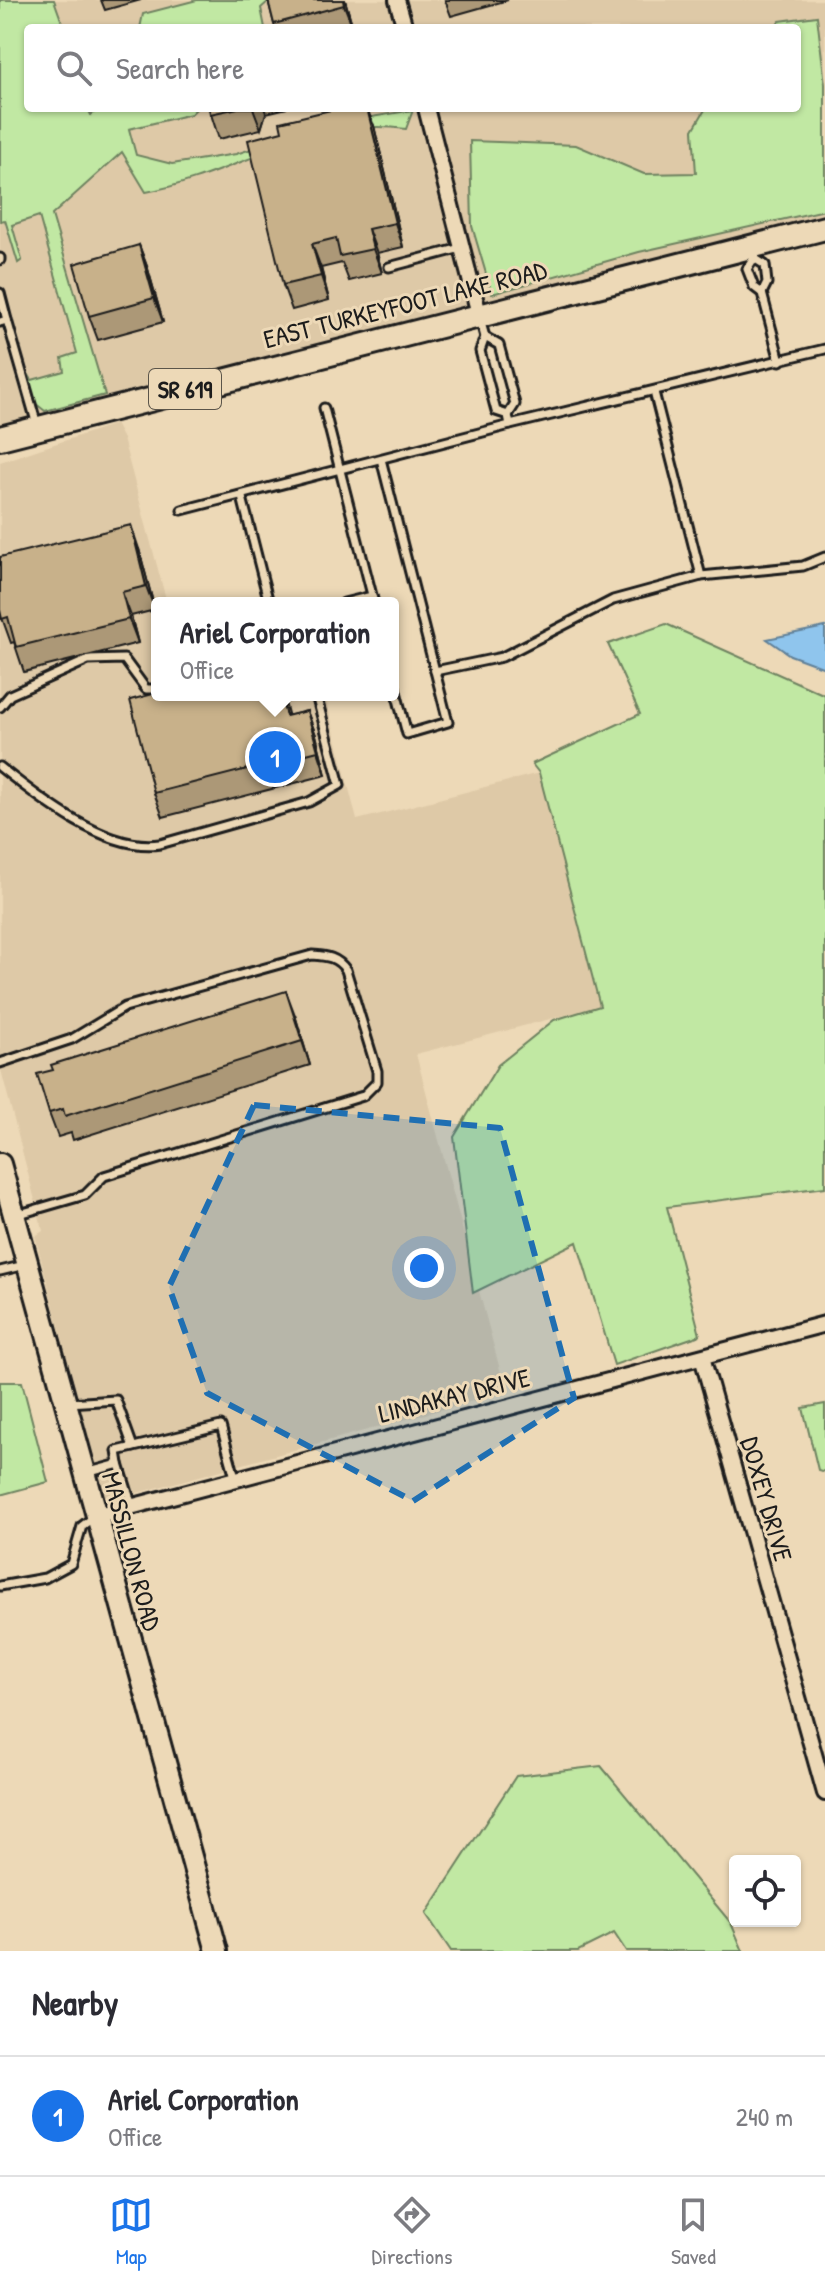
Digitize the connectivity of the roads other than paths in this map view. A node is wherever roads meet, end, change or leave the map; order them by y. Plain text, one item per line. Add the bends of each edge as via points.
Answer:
1 (397, 0) edge
2 (404, 24) edge
3 (427, 112) edge
4 (825, 228) edge
5 (463, 248) junction
6 (753, 252) junction
7 (389, 267) dead end
8 (0, 293) edge
9 (762, 293) junction
10 (479, 314) junction
11 (4, 321) edge
12 (485, 337) junction
13 (825, 349) edge
14 (780, 361) junction
15 (654, 392) junction
16 (324, 408) dead end
17 (508, 415) junction
18 (510, 425) junction
19 (38, 427) junction
20 (0, 438) edge
21 (381, 459) junction
22 (340, 470) junction
23 (242, 497) junction
24 (182, 510) dead end
25 (825, 557) edge
26 (701, 576) junction
27 (267, 597) edge
28 (372, 597) edge
29 (435, 671) junction
30 (151, 689) edge
31 (318, 701) edge
32 (398, 701) edge
33 (0, 707) edge
34 (0, 767) edge
35 (0, 1063) edge
36 (0, 1164) edge
37 (3, 1187) edge
38 (14, 1215) junction
39 (27, 1265) junction
40 (0, 1271) edge
41 (825, 1324) edge
42 (702, 1357) junction
43 (64, 1403) junction
44 (133, 1447) junction
45 (119, 1464) junction
46 (84, 1473) junction
47 (235, 1477) junction
48 (132, 1506) junction
49 (96, 1516) junction
50 (0, 1586) edge
51 (825, 1793) edge
52 (217, 1951) edge

1 - 2 street
3 - 5 street
4 - 6 main road, EAST TURKEYFOOT LAKE ROAD / SR 619
5 - 7 lane
5 - 10 street
6 - 9 lane via 765,265
6 - 9 lane via 747,269
6 - 10 main road, EAST TURKEYFOOT LAKE ROAD / SR 619
8 - 11 lane
9 - 14 lane
10 - 12 lane
10 - 19 main road, EAST TURKEYFOOT LAKE ROAD / SR 619
11 - 19 lane
12 - 17 lane via 480,351 496,411
12 - 17 lane via 499,345 515,404
13 - 14 lane
14 - 15 lane
15 - 18 lane
15 - 26 lane
16 - 22 lane
17 - 18 lane
18 - 21 lane
19 - 20 main road, EAST TURKEYFOOT LAKE ROAD / SR 619
21 - 22 lane
21 - 29 lane
22 - 23 lane
22 - 28 lane
23 - 24 lane
23 - 27 lane
25 - 26 lane via 803,566
26 - 29 lane via 613,600 502,657
29 - 32 lane via 448,722 407,734
30 - 33 lane via 124,659 88,660 10,695
31 - 34 lane via 340,785 309,802 160,844 138,848 112,837 45,803
35 - 38 lane via 72,1039 125,1007 312,955 328,956 346,970 377,1071 377,1082 363,1096 104,1176 85,1195
36 - 37 main road, MASSILLON ROAD
37 - 38 main road, MASSILLON ROAD
38 - 39 main road, MASSILLON ROAD
39 - 40 lane
39 - 43 main road, MASSILLON ROAD
41 - 42 street, LINDAKAY DRIVE
42 - 47 street, LINDAKAY DRIVE
42 - 51 street, DOXEY DRIVE
43 - 44 lane via 116,1400
43 - 46 main road, MASSILLON ROAD
44 - 45 lane via 117,1451
44 - 47 lane via 221,1426
45 - 46 lane
45 - 48 lane
46 - 49 main road, MASSILLON ROAD
47 - 48 street, LINDAKAY DRIVE
48 - 49 street, LINDAKAY DRIVE
49 - 50 lane via 82,1526 71,1564 45,1578
49 - 52 main road, MASSILLON ROAD

